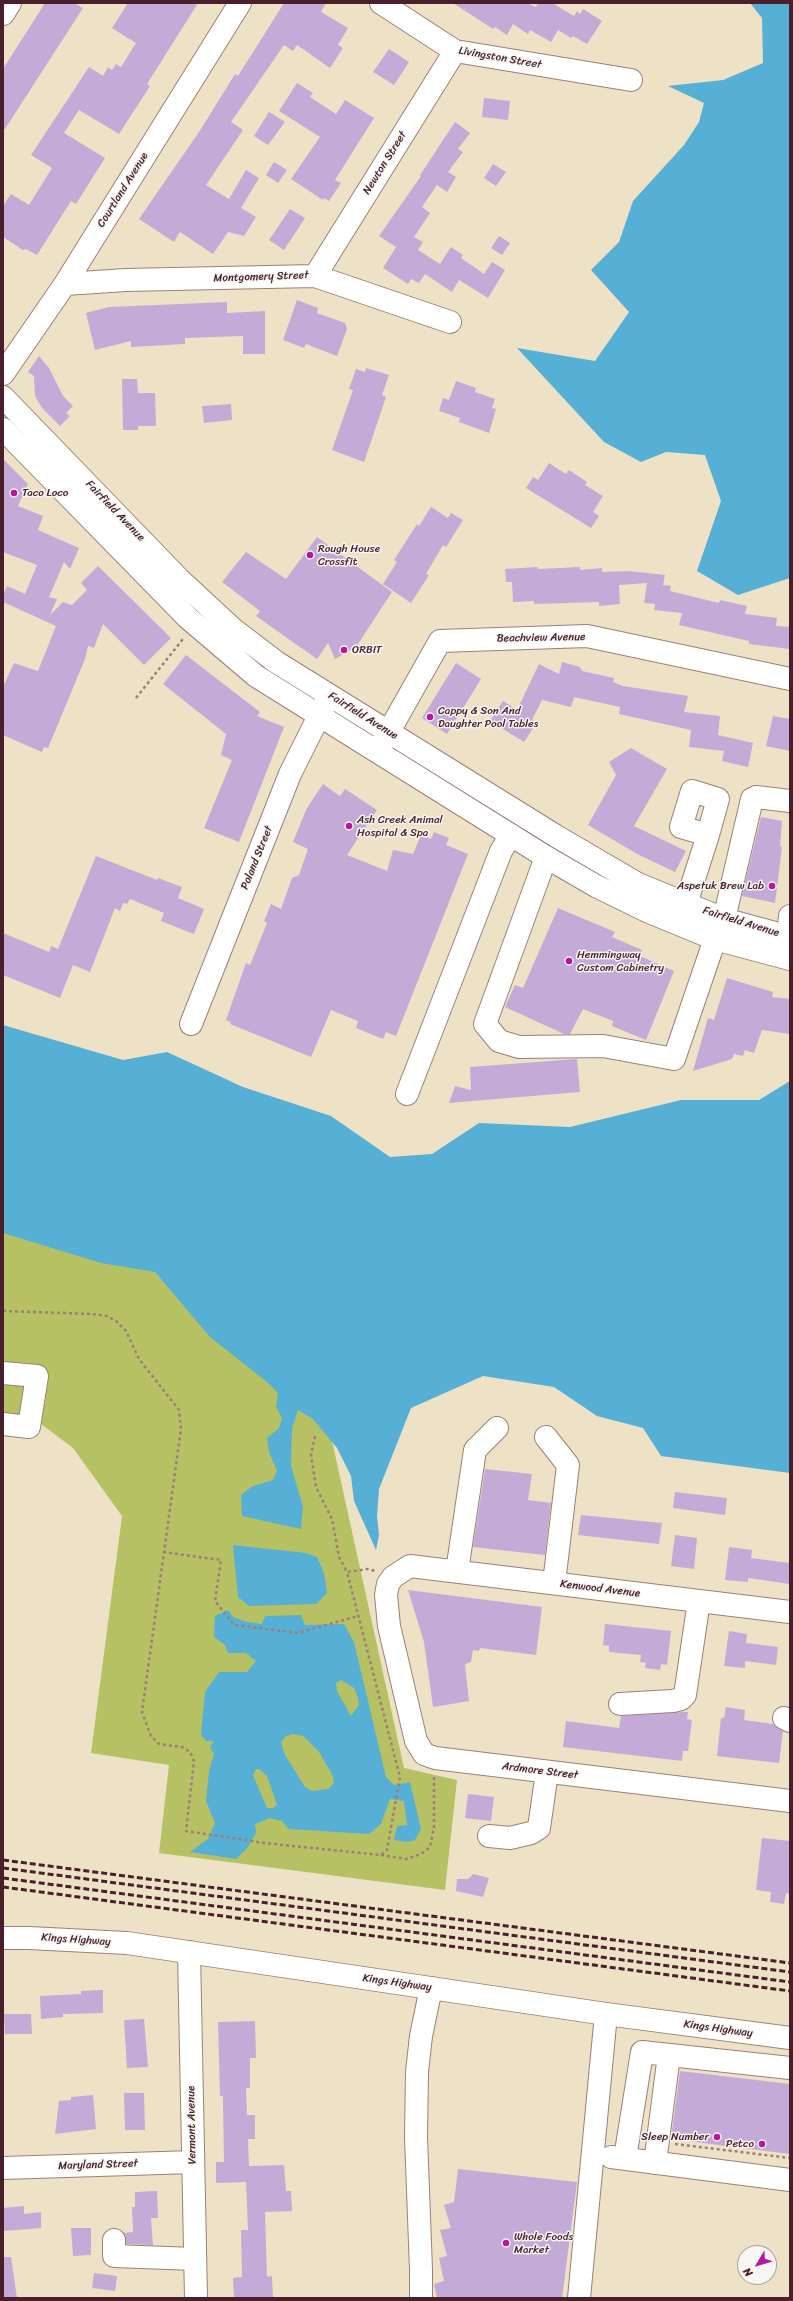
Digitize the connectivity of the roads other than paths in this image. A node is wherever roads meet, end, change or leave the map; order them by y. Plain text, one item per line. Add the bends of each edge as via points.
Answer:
1 (10, 3) edge
2 (240, 3) edge
3 (381, 3) edge
4 (3, 14) edge
5 (456, 51) junction
6 (631, 80) dead end
7 (315, 276) junction
8 (65, 284) junction
9 (450, 322) dead end
10 (3, 374) edge
11 (3, 397) edge
12 (3, 429) edge
13 (92, 488) junction
14 (76, 504) junction
15 (204, 602) junction
16 (186, 628) junction
17 (790, 679) edge
18 (330, 695) junction
19 (318, 716) junction
20 (388, 731) junction
21 (378, 752) junction
22 (790, 802) edge
23 (522, 815) junction
24 (708, 835) dead end
25 (511, 836) junction
26 (556, 836) junction
27 (546, 857) junction
28 (686, 904) junction
29 (724, 919) junction
30 (789, 930) edge
31 (715, 940) junction
32 (790, 959) edge
33 (191, 1024) dead end
34 (406, 1094) dead end
35 (3, 1373) edge
36 (3, 1424) edge
37 (497, 1428) dead end
38 (546, 1437) dead end
39 (457, 1571) junction
40 (402, 1572) joint
41 (554, 1583) junction
42 (699, 1601) junction
43 (790, 1612) edge
44 (620, 1704) dead end
45 (547, 1772) junction
46 (790, 1801) edge
47 (489, 1836) dead end
48 (3, 1938) edge
49 (189, 1952) junction
50 (431, 1988) junction
51 (606, 2014) junction
52 (790, 2038) edge
53 (669, 2055) junction
54 (790, 2068) edge
55 (594, 2155) junction
56 (625, 2158) junction
57 (193, 2162) junction
58 (655, 2163) junction
59 (3, 2168) edge
60 (790, 2180) edge
61 (114, 2240) dead end
62 (195, 2259) junction
63 (196, 2298) edge
64 (420, 2298) edge
65 (579, 2298) edge

1 - 4 street
2 - 8 street, Courtland Avenue
3 - 5 street, Livingston Street
5 - 6 street, Livingston Street
5 - 7 street, Newton Street
7 - 8 street, Montgomery Street via 126,280
7 - 9 street, Montgomery Street
8 - 10 street, Courtland Avenue
11 - 13 street, Fairfield Avenue
12 - 14 street, Fairfield Avenue
13 - 14 street
13 - 15 street, Fairfield Avenue
14 - 16 street, Fairfield Avenue
15 - 16 street
15 - 18 street, Fairfield Avenue via 233,629 276,662
16 - 19 street, Fairfield Avenue
17 - 20 street, Beachview Avenue via 587,636 440,641
18 - 19 street, Poland Street
18 - 20 street, Fairfield Avenue
19 - 21 street, Fairfield Avenue
19 - 33 street, Poland Street via 290,774
20 - 21 street, Beachview Avenue
20 - 23 street, Fairfield Avenue
21 - 25 street, Fairfield Avenue
22 - 29 street via 756,797 752,800
23 - 25 street
23 - 26 street, Fairfield Avenue
24 - 28 street
25 - 27 street, Fairfield Avenue
25 - 34 street via 501,851
26 - 27 street
26 - 28 street, Fairfield Avenue via 638,884
27 - 31 street, Fairfield Avenue via 649,912
27 - 31 street via 485,1024 499,1041 519,1047 602,1046 674,1059
28 - 29 street, Fairfield Avenue
29 - 30 street, Fairfield Avenue
29 - 31 street
31 - 32 street, Fairfield Avenue
35 - 36 street via 37,1376 29,1427
37 - 39 street via 475,1450
38 - 41 street via 568,1465
39 - 40 street, Kenwood Avenue
39 - 41 street, Kenwood Avenue
40 - 45 street, Ardmore Street via 388,1584 386,1595 389,1626 416,1741 424,1754 435,1758
41 - 42 street, Kenwood Avenue
42 - 43 street, Kenwood Avenue
42 - 44 street via 685,1695 673,1701
45 - 46 street, Ardmore Street
45 - 47 street via 539,1828 531,1833 510,1838
48 - 49 street, Kings Highway via 45,1938 126,1944
49 - 50 street, Kings Highway
49 - 57 street, Vermont Avenue
50 - 51 street, Kings Highway
50 - 64 street via 417,2072 416,2137 422,2270
51 - 52 street, Kings Highway
51 - 55 street
53 - 54 street
53 - 56 street via 642,2052
53 - 58 street
55 - 56 street
55 - 65 street
56 - 58 street
57 - 59 street, Maryland Street
57 - 62 street, Vermont Avenue
58 - 60 street
61 - 62 street via 114,2256
62 - 63 street, Vermont Avenue

